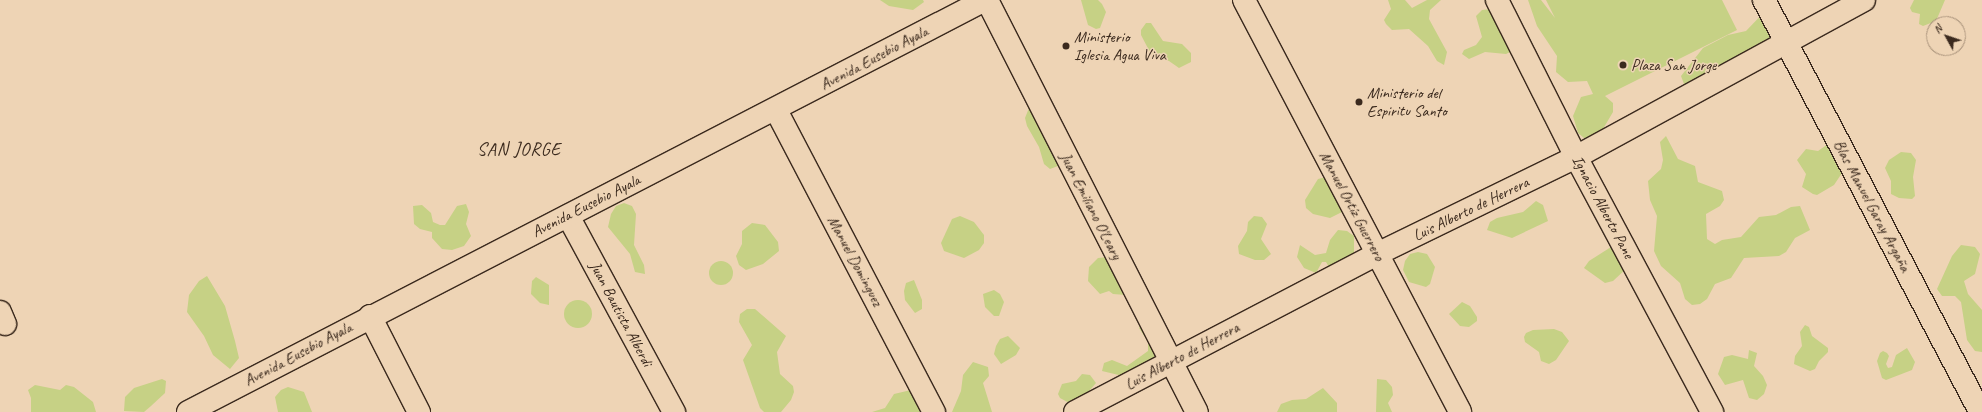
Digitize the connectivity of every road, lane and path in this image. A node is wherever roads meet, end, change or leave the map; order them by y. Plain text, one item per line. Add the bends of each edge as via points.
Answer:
1 (986, 0) edge
2 (1244, 0) edge
3 (1497, 0) edge
4 (1764, 0) edge
5 (1864, 0) edge
6 (1786, 41) junction
7 (776, 110) junction
8 (1576, 157) junction
9 (568, 216) junction
10 (1377, 254) junction
11 (370, 316) junction
12 (1170, 362) junction
13 (188, 412) edge
14 (419, 412) edge
15 (674, 412) edge
16 (934, 412) edge
17 (1075, 412) edge
18 (1197, 412) edge
19 (1460, 412) edge
20 (1712, 412) edge
21 (1980, 412) edge

1 - 7 street, Avenida Eusebio Ayala
1 - 12 street, Juan Emiliano O'Leary
2 - 10 street, Manuel Ortíz Guerrero
3 - 8 street, Ignacio Alberto Pane
4 - 6 street, Blas Manuel Garay Argaña
5 - 6 street, Luis Alberto de Herrera
6 - 8 street, Luis Alberto de Herrera
6 - 21 street, Blas Manuel Garay Argaña
7 - 9 street, Avenida Eusebio Ayala
7 - 16 street, Manuel Dominguez
8 - 10 street, Luis Alberto de Herrera
8 - 20 street, Ignacio Alberto Pane
9 - 11 street, Avenida Eusebio Ayala
9 - 15 street, Juan Bautista Alberdi
10 - 12 street, Luis Alberto de Herrera
10 - 19 street, Manuel Ortíz Guerrero
11 - 13 street, Avenida Eusebio Ayala
11 - 14 street
12 - 17 street, Luis Alberto de Herrera
12 - 18 street, Juan Emiliano O'Leary

